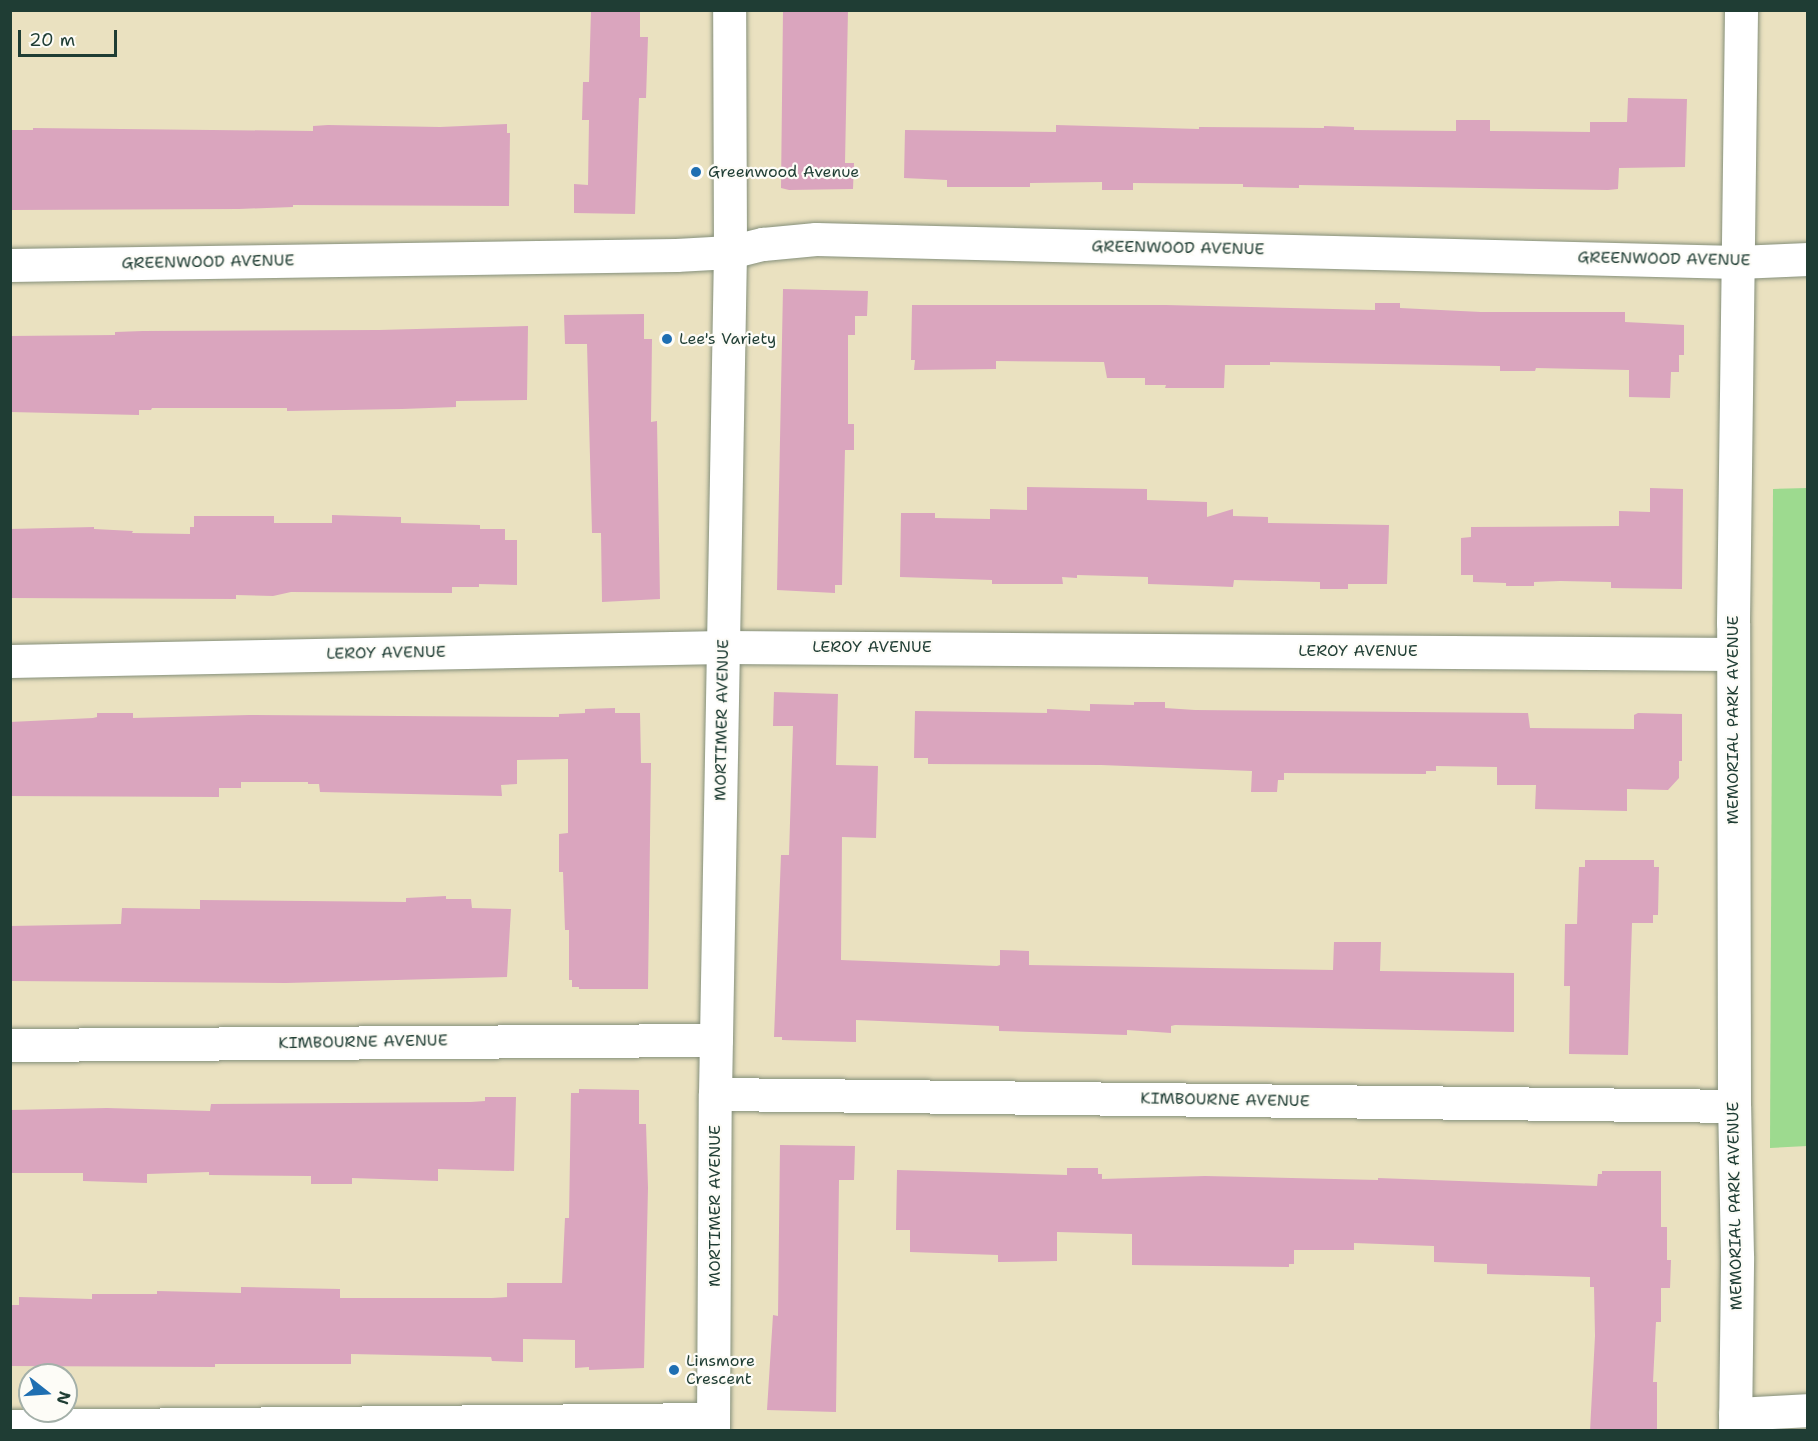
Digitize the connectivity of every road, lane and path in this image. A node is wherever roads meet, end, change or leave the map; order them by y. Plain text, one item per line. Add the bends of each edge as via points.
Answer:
1 (729, 10) edge
2 (1741, 10) edge
3 (730, 252) junction
4 (1808, 259) edge
5 (1738, 262) junction
6 (10, 265) edge
7 (723, 647) junction
8 (1733, 654) junction
9 (10, 661) edge
10 (716, 1040) junction
11 (10, 1046) edge
12 (716, 1094) junction
13 (1734, 1106) junction
14 (1808, 1410) edge
15 (1735, 1422) edge
16 (713, 1425) edge
17 (10, 1426) edge

1 - 3 street, MORTIMER AVENUE
2 - 5 street, MEMORIAL PARK AVENUE
3 - 5 street, GREENWOOD AVENUE via 816,239
3 - 6 street, GREENWOOD AVENUE
3 - 7 street, MORTIMER AVENUE
4 - 5 street, GREENWOOD AVENUE
5 - 8 street, MEMORIAL PARK AVENUE
7 - 8 street, LEROY AVENUE
7 - 9 street, LEROY AVENUE
7 - 10 street, MORTIMER AVENUE
8 - 13 street, MEMORIAL PARK AVENUE
10 - 11 street, KIMBOURNE AVENUE
10 - 12 street, MORTIMER AVENUE
12 - 13 street, KIMBOURNE AVENUE
12 - 16 street, MORTIMER AVENUE
13 - 15 street, MEMORIAL PARK AVENUE
14 - 15 street
16 - 17 street

